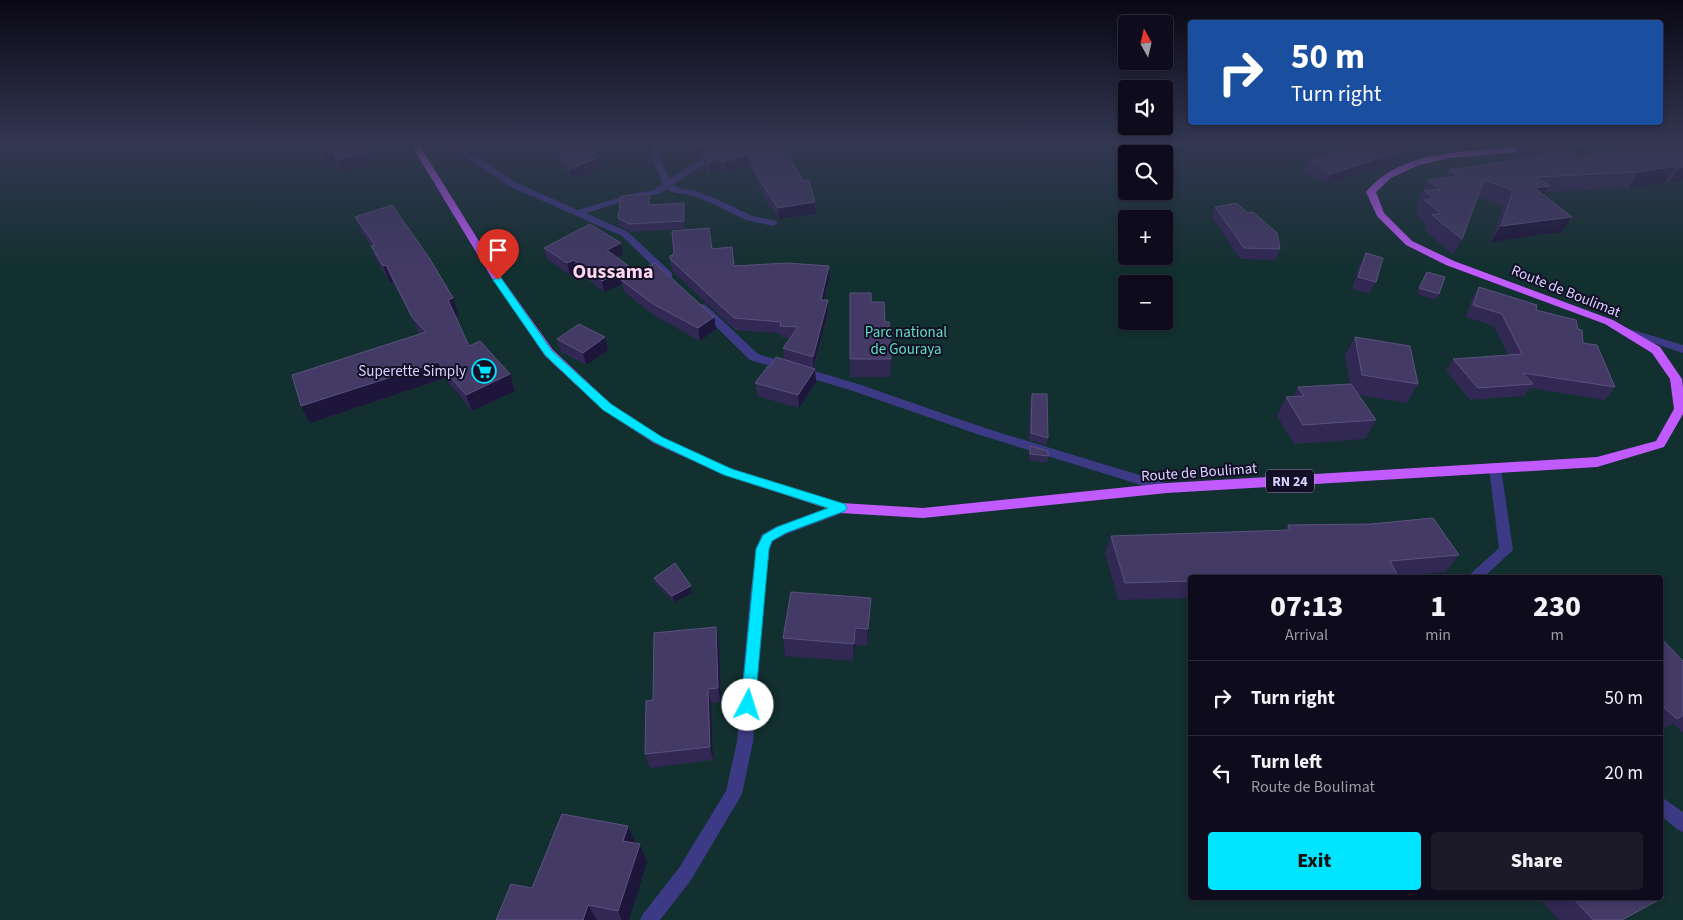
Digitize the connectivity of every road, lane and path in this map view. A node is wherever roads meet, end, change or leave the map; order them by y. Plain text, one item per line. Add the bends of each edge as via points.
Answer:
1 (440, 186) edge
2 (516, 186) edge
3 (666, 186) edge
4 (669, 186) edge
5 (1377, 186) edge
6 (578, 214) junction
7 (773, 223) dead end
8 (675, 282) edge
9 (697, 302) edge
10 (1622, 330) junction
11 (1683, 349) edge
12 (1495, 468) junction
13 (1167, 488) junction
14 (841, 508) junction
15 (1477, 575) edge
16 (1663, 806) edge
17 (1683, 823) edge
18 (649, 920) edge

1 - 14 main road, Route de Boulimat / RN 24 via 498,280 549,353 607,407 658,440 728,472
2 - 6 street
3 - 6 street via 656,192
4 - 7 street via 714,201 749,218
5 - 10 main road, Route de Boulimat / RN 24 via 1371,192 1380,214 1409,243 1450,263 1600,318
6 - 8 street via 625,234
9 - 13 street via 754,357
10 - 11 street
10 - 12 main road, Route de Boulimat / RN 24 via 1656,350 1676,379 1680,409 1660,444 1597,462
12 - 13 main road, Route de Boulimat / RN 24
12 - 15 street via 1506,550
13 - 14 main road, Route de Boulimat / RN 24 via 923,514
14 - 18 street via 767,538 762,549 758,586 745,742 734,794 685,874
16 - 17 street

